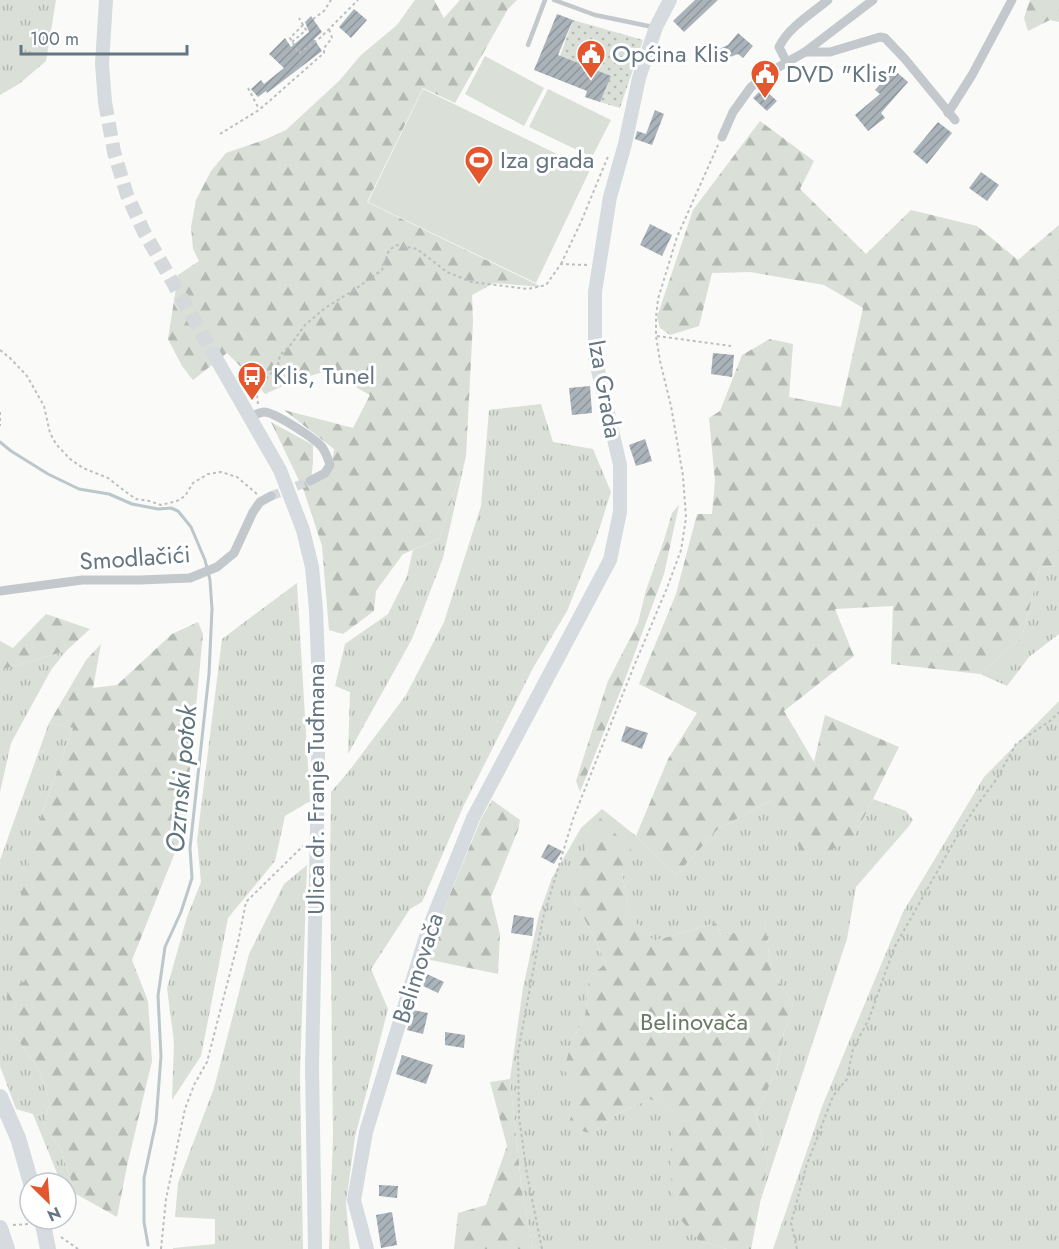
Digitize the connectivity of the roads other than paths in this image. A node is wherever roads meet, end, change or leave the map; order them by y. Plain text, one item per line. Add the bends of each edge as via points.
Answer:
1 (106, 0) edge
2 (545, 0) edge
3 (554, 0) edge
4 (670, 0) edge
5 (828, 0) edge
6 (873, 0) edge
7 (1012, 0) edge
8 (656, 27) junction
9 (528, 45) dead end
10 (805, 52) junction
11 (787, 63) junction
12 (105, 102) tunnel mouth
13 (722, 137) road end
14 (213, 353) tunnel mouth
15 (255, 415) junction
16 (310, 481) tunnel mouth
17 (271, 495) tunnel mouth
18 (0, 591) edge
19 (535, 701) joint
20 (0, 1097) edge
21 (28, 1171) edge
22 (0, 1228) edge
23 (44, 1231) edge
24 (7, 1249) edge
25 (48, 1249) edge
26 (315, 1249) edge
27 (368, 1249) edge

1 - 12 street via 102,64
2 - 9 lane
3 - 8 lane via 595,15
4 - 8 street, Iza Grada
5 - 11 street via 784,38 779,47
6 - 10 street
7 - 10 street via 951,116 885,38 830,52
8 - 19 street, Iza Grada via 639,78 610,197 595,292 595,357 620,465 620,512 610,560
10 - 11 street
11 - 13 street via 751,87 733,112
14 - 15 street, Ulica dr. Franje Tuđmana
15 - 16 street via 276,414 321,446 330,465 320,477
15 - 26 street, Ulica dr. Franje Tuđmana via 303,530 316,610 319,687 312,1067
17 - 18 street, Smodlačići via 253,512 234,553 217,567 190,578 82,580
19 - 27 street, Belimovača via 473,818 428,930 366,1132 354,1200
20 - 21 highway
22 - 24 highway
23 - 25 highway

